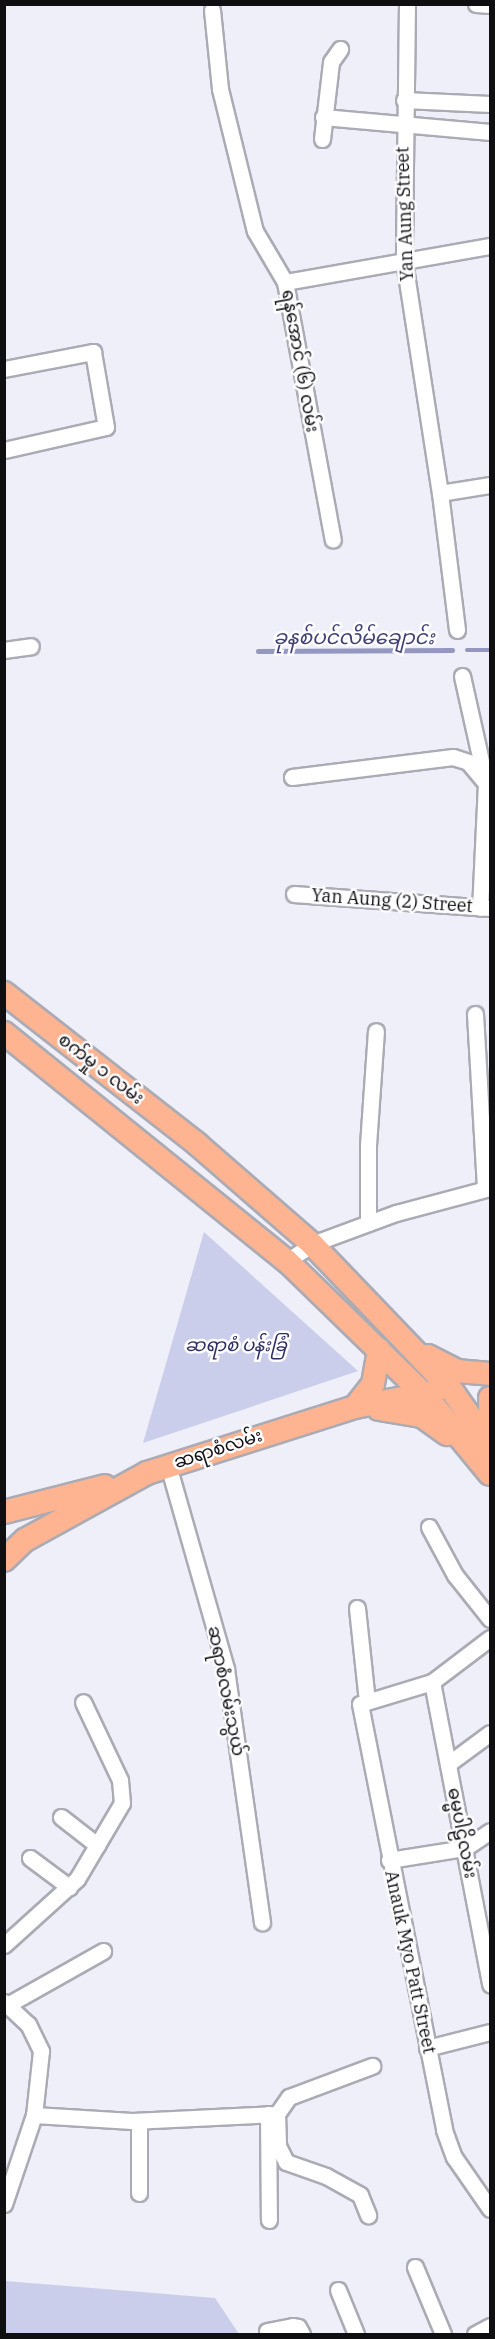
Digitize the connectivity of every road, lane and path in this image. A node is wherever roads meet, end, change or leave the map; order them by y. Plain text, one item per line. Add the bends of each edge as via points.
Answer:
1 (407, 4) edge
2 (476, 4) edge
3 (490, 5) edge
4 (212, 10) dead end
5 (340, 50) dead end
6 (404, 100) junction
7 (490, 104) edge
8 (323, 117) junction
9 (403, 124) junction
10 (490, 132) edge
11 (322, 140) dead end
12 (490, 246) edge
13 (404, 261) junction
14 (285, 282) junction
15 (4, 369) edge
16 (4, 450) edge
17 (490, 484) edge
18 (440, 493) junction
19 (333, 540) dead end
20 (457, 630) dead end
21 (32, 645) dead end
22 (4, 650) edge
23 (462, 676) dead end
24 (292, 777) dead end
25 (488, 783) edge
26 (294, 894) dead end
27 (485, 908) edge
28 (4, 993) edge
29 (475, 1014) dead end
30 (376, 1031) dead end
31 (4, 1033) edge
32 (488, 1188) edge
33 (368, 1223) junction
34 (305, 1238) junction
35 (287, 1261) junction
36 (399, 1333) junction
37 (379, 1350) junction
38 (490, 1374) edge
39 (450, 1388) junction
40 (425, 1395) junction
41 (490, 1398) edge
42 (355, 1407) junction
43 (490, 1422) edge
44 (490, 1444) edge
45 (168, 1465) junction
46 (488, 1472) edge
47 (129, 1480) junction
48 (4, 1512) edge
49 (429, 1527) dead end
50 (9, 1551) edge
51 (357, 1608) dead end
52 (490, 1619) edge
53 (490, 1638) edge
54 (432, 1682) junction
55 (83, 1701) dead end
56 (364, 1702) junction
57 (490, 1733) edge
58 (448, 1764) junction
59 (62, 1817) dead end
60 (490, 1831) edge
61 (97, 1845) junction
62 (465, 1848) junction
63 (30, 1858) dead end
64 (389, 1860) junction
65 (69, 1887) junction
66 (262, 1922) dead end
67 (486, 1936) edge
68 (4, 1945) edge
69 (103, 1951) dead end
70 (490, 1984) edge
71 (7, 2003) edge
72 (490, 2032) edge
73 (427, 2048) junction
74 (372, 2066) dead end
75 (272, 2114) junction
76 (34, 2115) junction
77 (139, 2121) junction
78 (139, 2193) dead end
79 (4, 2204) edge
80 (490, 2209) edge
81 (368, 2215) dead end
82 (269, 2220) dead end
83 (415, 2267) dead end
84 (338, 2290) dead end
85 (490, 2326) edge
86 (267, 2331) dead end
87 (302, 2334) edge
88 (356, 2334) edge
89 (443, 2334) edge
90 (475, 2334) edge

1 - 6 street, Yan Aung Street
2 - 3 street
4 - 14 street via 220,89 255,231
5 - 8 street via 331,62
6 - 7 street
6 - 9 street, Yan Aung Street
8 - 9 street
8 - 11 street
9 - 10 street
9 - 13 street, Yan Aung Street
12 - 13 street, ရန်အောင် (၆) လမ်း
13 - 14 street, ရန်အောင် (၆) လမ်း
13 - 18 street, Yan Aung Street
14 - 19 street, ရန်အောင် (၆) လမ်း
15 - 16 street via 93,352 106,427
17 - 18 street
18 - 20 street, Yan Aung Street
21 - 22 street
23 - 25 street
24 - 25 street via 453,757 468,762
25 - 27 street
26 - 27 street, Yan Aung (2) Street
28 - 34 main road, စက်မှု ၁ လမ်း via 197,1144
29 - 32 street
30 - 33 street via 368,1145
31 - 35 main road, စက်မှု ၁ လမ်း
32 - 33 street
33 - 34 street
34 - 35 street
34 - 36 main road
35 - 37 main road
36 - 38 main road via 433,1359 457,1371
36 - 39 main road
37 - 40 main road
37 - 42 main road via 373,1384
39 - 40 main road, ဆရာစံလမ်း
39 - 44 main road
40 - 42 main road, ဆရာစံလမ်း
40 - 46 main road
41 - 43 main road
42 - 45 main road, ဆရာစံလမ်း
42 - 46 main road via 422,1416
45 - 47 main road, ဆရာစံလမ်း
45 - 66 street, ဆရာစံလမ်းသွယ် via 226,1669
47 - 48 main road
47 - 50 main road, ဆရာစံလမ်း
49 - 52 street via 455,1575
51 - 56 street, Anauk Myo Patt Street
53 - 54 street
54 - 56 street
54 - 58 street, ဓမ္မပါဠိလမ်း
55 - 61 street via 120,1780 122,1798 120,1809
56 - 64 street, Anauk Myo Patt Street
57 - 58 street
58 - 62 street, ဓမ္မပါဠိလမ်း
59 - 61 street
60 - 62 street
61 - 65 street
62 - 64 street
62 - 67 street, ဓမ္မပါဠိလမ်း
63 - 65 street
64 - 73 street, Anauk Myo Patt Street
65 - 68 street
67 - 70 street, ဓမ္မပါဠိလမ်း
69 - 71 street
71 - 76 street via 28,2024 41,2050
72 - 73 street
73 - 80 street, Anauk Myo Patt Street via 448,2145
74 - 75 street via 289,2097
75 - 77 street
75 - 81 street via 278,2146 286,2162 326,2176 360,2195
75 - 82 street
76 - 77 street
76 - 79 street
77 - 78 street
83 - 89 street
84 - 88 street
85 - 90 street
86 - 87 street via 292,2326

